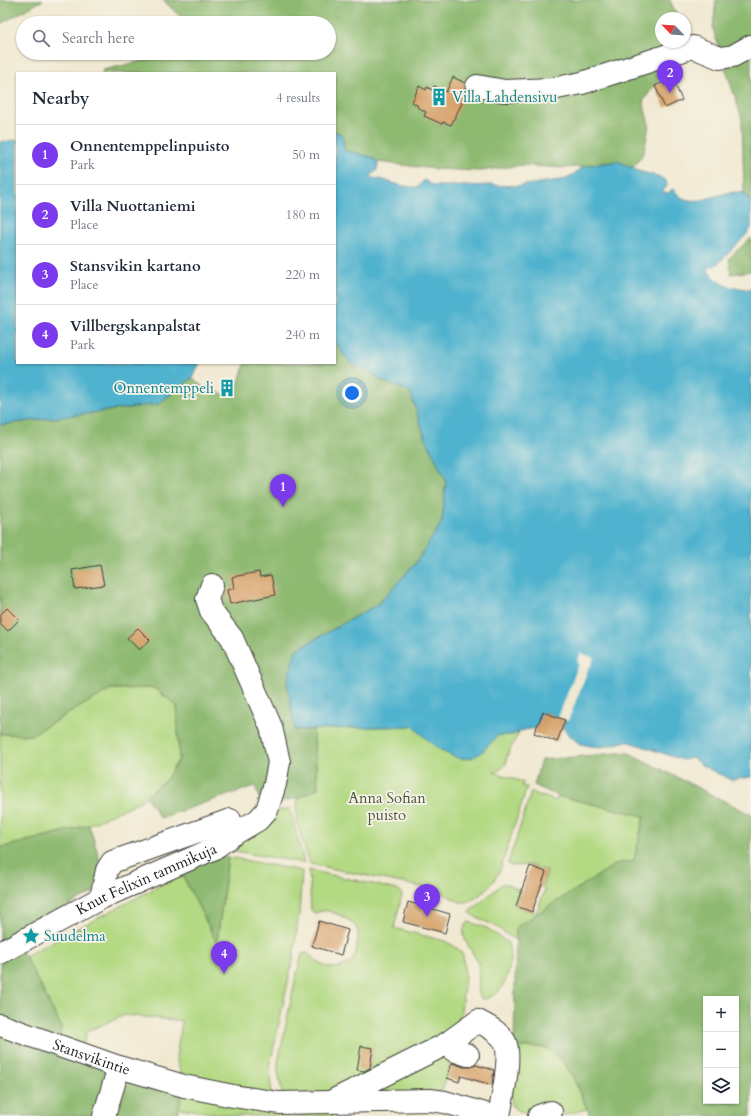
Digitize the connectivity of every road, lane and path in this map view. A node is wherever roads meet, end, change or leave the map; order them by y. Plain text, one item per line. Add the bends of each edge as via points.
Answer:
1 (751, 46) edge
2 (477, 86) dead end
3 (212, 585) dead end
4 (234, 834) junction
5 (101, 898) junction
6 (0, 953) edge
7 (0, 1025) edge
8 (119, 1067) junction
9 (329, 1103) junction
10 (104, 1116) edge
11 (492, 1116) edge
12 (499, 1116) edge

1 - 2 lane via 732,56 720,58 693,47 582,83 552,88 505,91
3 - 4 lane, Knut Felixin tammikuja via 207,599 211,611 232,638 271,727 279,762 267,810 258,820
4 - 5 lane, Knut Felixin tammikuja via 213,849
4 - 5 lane via 230,820 112,862 107,870
5 - 6 lane, Knut Felixin tammikuja
7 - 8 lane, Stansvikintie
8 - 9 lane, Stansvikintie via 184,1086 233,1096 279,1103
8 - 10 lane
9 - 11 lane, Stansvikintie via 430,1100 446,1102
9 - 12 lane via 454,1053 478,1021 495,1031 505,1042 507,1065

